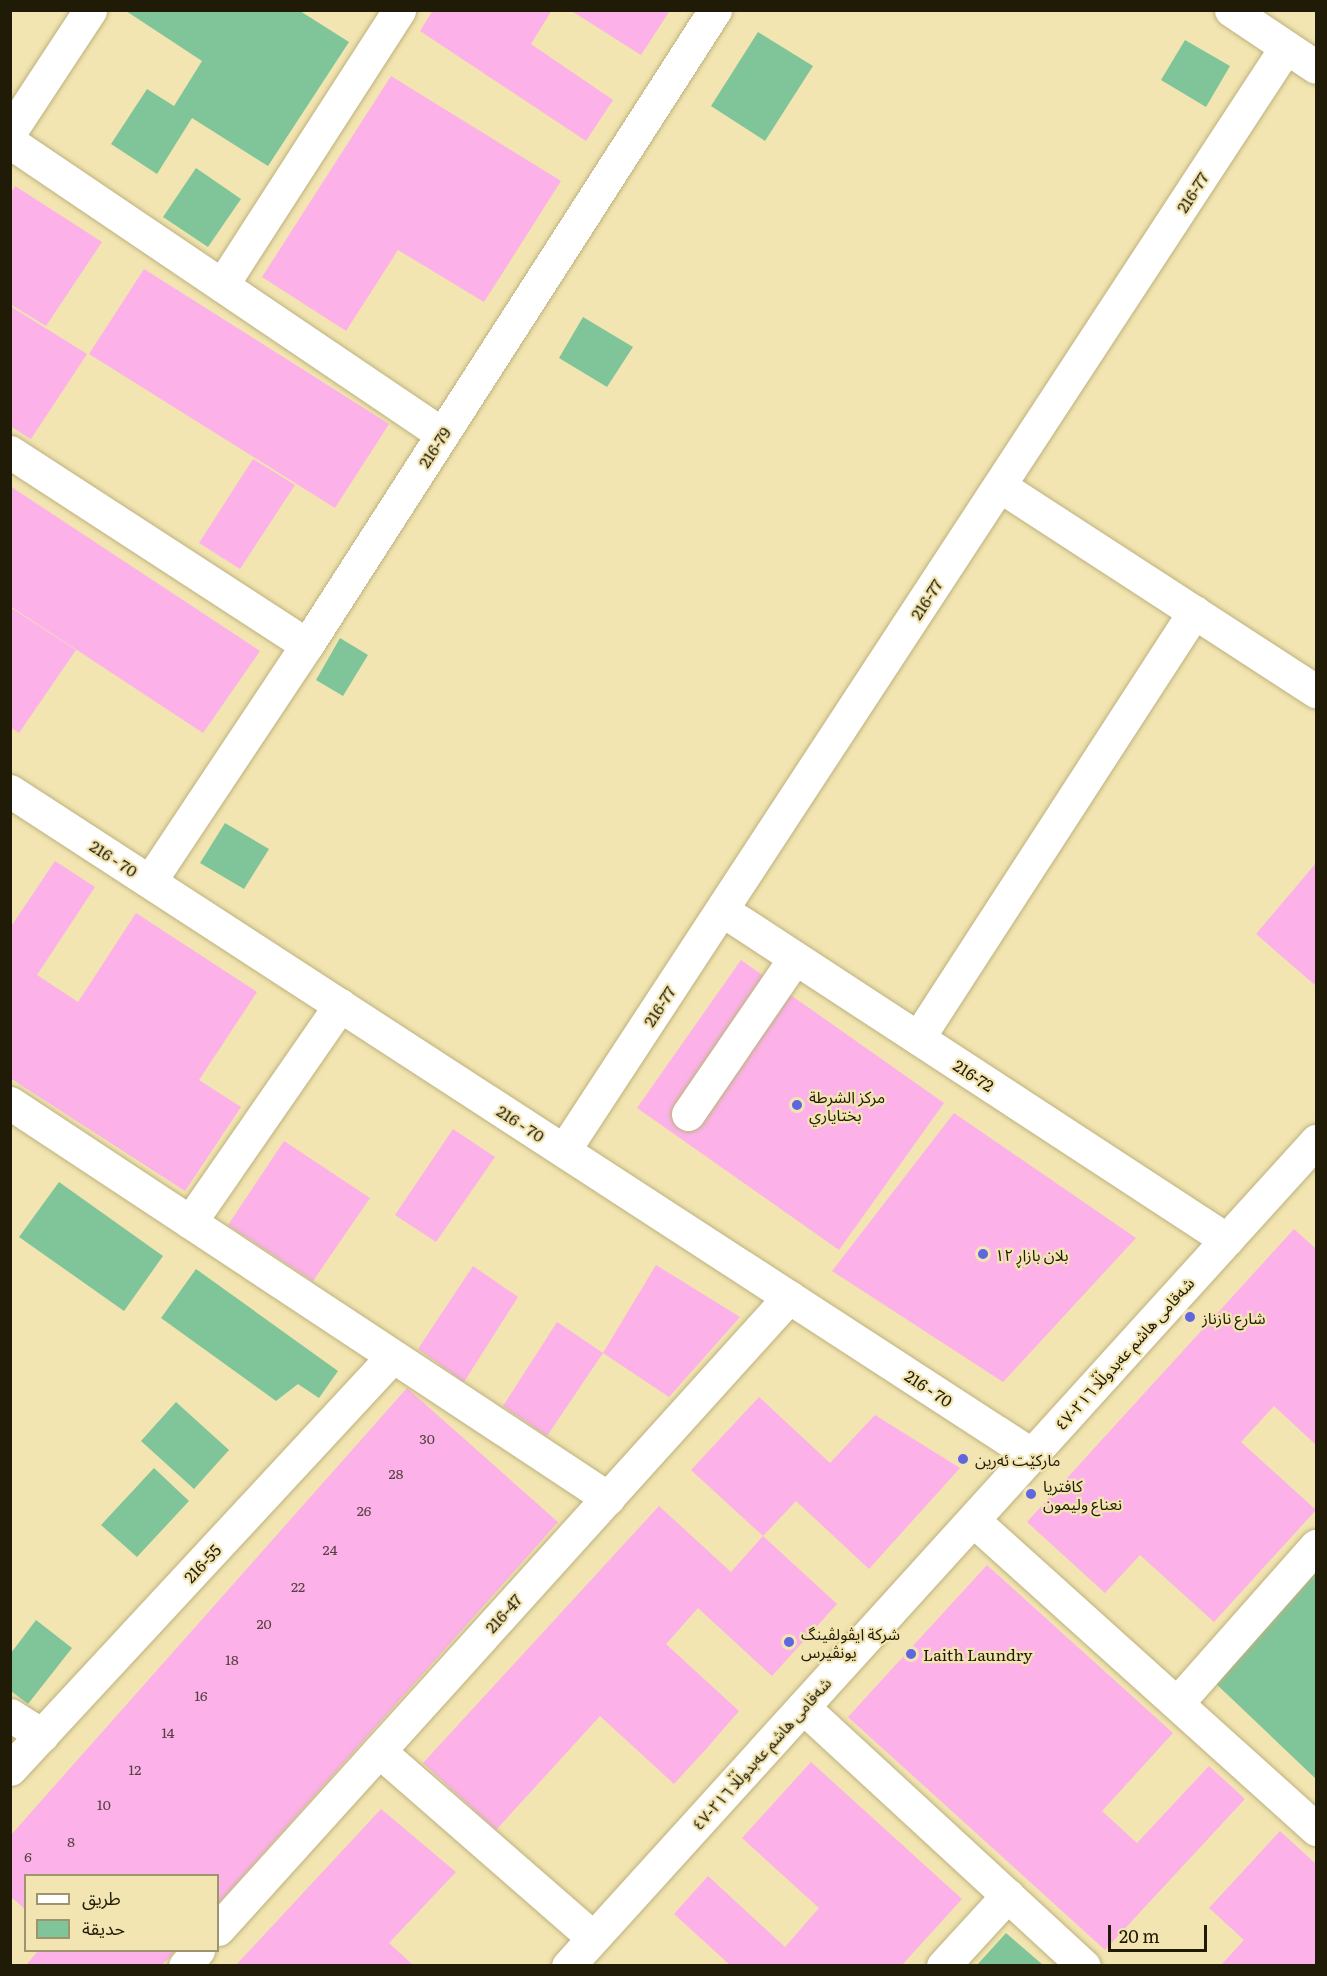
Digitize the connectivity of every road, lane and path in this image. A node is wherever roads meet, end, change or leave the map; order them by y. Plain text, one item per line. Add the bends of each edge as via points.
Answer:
1 (90, 10) edge
2 (399, 10) edge
3 (715, 10) edge
4 (1231, 10) edge
5 (1286, 47) junction
6 (1317, 68) edge
7 (10, 132) edge
8 (10, 142) edge
9 (222, 285) junction
10 (442, 434) junction
11 (10, 452) edge
12 (1000, 486) junction
13 (1194, 612) junction
14 (307, 645) junction
15 (1316, 689) edge
16 (10, 790) edge
17 (150, 881) junction
18 (722, 910) junction
19 (795, 958) junction
20 (340, 1005) junction
21 (918, 1038) junction
22 (10, 1103) edge
23 (688, 1114) dead end
24 (1317, 1141) edge
25 (564, 1150) junction
26 (190, 1222) junction
27 (1227, 1240) junction
28 (789, 1297) junction
29 (393, 1356) junction
30 (1032, 1455) junction
31 (608, 1498) junction
32 (973, 1520) junction
33 (1317, 1546) edge
34 (1177, 1703) junction
35 (803, 1707) junction
36 (10, 1715) edge
37 (42, 1735) junction
38 (379, 1751) junction
39 (10, 1769) edge
40 (1317, 1828) edge
41 (1008, 1895) junction
42 (219, 1928) edge
43 (593, 1938) junction
44 (196, 1952) edge
45 (185, 1965) edge
46 (568, 1965) edge
47 (943, 1965) edge
48 (1084, 1965) edge

1 - 7 street
2 - 9 street
3 - 10 street, 216-79
4 - 5 street
5 - 6 street
5 - 12 street, 216-77
8 - 9 street
9 - 10 street
10 - 14 street, 216-79
11 - 14 street
12 - 13 street
12 - 18 street, 216-77
13 - 15 street
13 - 21 street
14 - 17 street, 216-79
16 - 17 street, 216 - 70
17 - 20 street, 216 - 70
18 - 19 street, 216-72
18 - 25 street, 216-77
19 - 21 street, 216-72
19 - 23 street
20 - 25 street, 216 - 70
20 - 26 street
21 - 27 street, 216-72
22 - 26 street
24 - 27 street, شەقامی هاشم عەبدوڵڵا ٢١٦-٤٧
25 - 28 street, 216 - 70
26 - 29 street
27 - 30 street, شەقامی هاشم عەبدوڵڵا ٢١٦-٤٧
28 - 30 street, 216 - 70
28 - 31 street, 216-47
29 - 31 street
29 - 37 street, 216-55
30 - 32 street, شەقامی هاشم عەبدوڵڵا ٢١٦-٤٧
31 - 38 street, 216-47
32 - 34 street
32 - 35 street, شەقامی هاشم عەبدوڵڵا ٢١٦-٤٧
33 - 34 street
34 - 40 street
35 - 41 street
35 - 43 street, شەقامی هاشم عەبدوڵڵا ٢١٦-٤٧
36 - 37 street
37 - 39 street, 216-55
38 - 42 street, 216-47
38 - 43 street
41 - 47 street
41 - 48 street
43 - 46 street, شەقامی هاشم عەبدوڵڵا ٢١٦-٤٧
44 - 45 street

